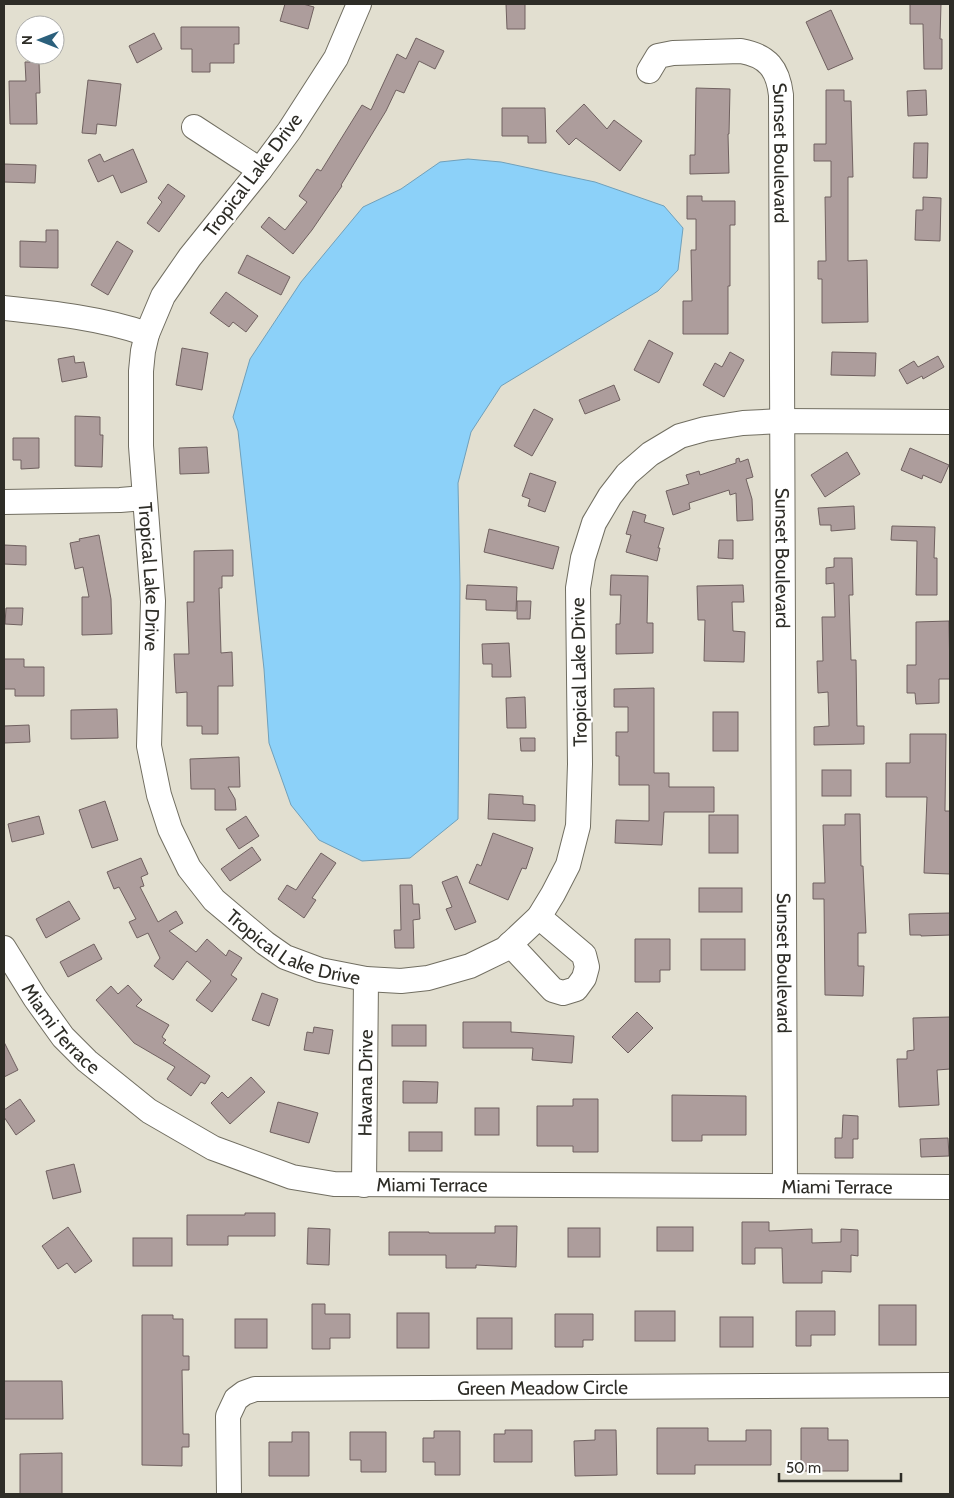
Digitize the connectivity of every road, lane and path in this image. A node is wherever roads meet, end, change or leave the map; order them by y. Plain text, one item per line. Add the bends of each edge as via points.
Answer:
1 (359, 4) edge
2 (649, 71) dead end
3 (194, 127) dead end
4 (260, 170) junction
5 (4, 308) edge
6 (147, 334) junction
7 (782, 421) junction
8 (950, 422) edge
9 (144, 498) junction
10 (4, 502) edge
11 (539, 917) junction
12 (510, 944) junction
13 (4, 948) edge
14 (366, 979) junction
15 (364, 1185) junction
16 (785, 1186) junction
17 (950, 1187) edge
18 (950, 1385) edge
19 (229, 1494) edge

1 - 4 street, Tropical Lake Drive via 336,58
2 - 7 street, Sunset Boulevard via 658,56 741,51 751,53 774,68 779,81
3 - 4 street
4 - 6 street, Tropical Lake Drive via 163,296
5 - 6 street via 64,314 125,326
6 - 9 street, Tropical Lake Drive via 141,371
7 - 8 street, Tropical Lake Drive
7 - 11 street, Tropical Lake Drive via 743,422 680,436 650,454 627,474 594,523 578,588 578,826 568,866
7 - 16 street, Sunset Boulevard
9 - 10 street
9 - 14 street, Tropical Lake Drive via 153,601 149,746 170,829 189,868 214,900 265,943 285,957 320,970
11 - 12 street, Tropical Lake Drive
11 - 12 street via 584,956 587,967 576,988 563,993 553,990
12 - 14 street, Tropical Lake Drive via 470,966 428,978 401,981
13 - 15 street, Miami Terrace via 63,1037 86,1061 149,1111 213,1148 292,1177
14 - 15 street, Havana Drive
15 - 16 street, Miami Terrace
16 - 17 street, Miami Terrace
18 - 19 street, Green Meadow Circle via 255,1389 236,1399 228,1416

